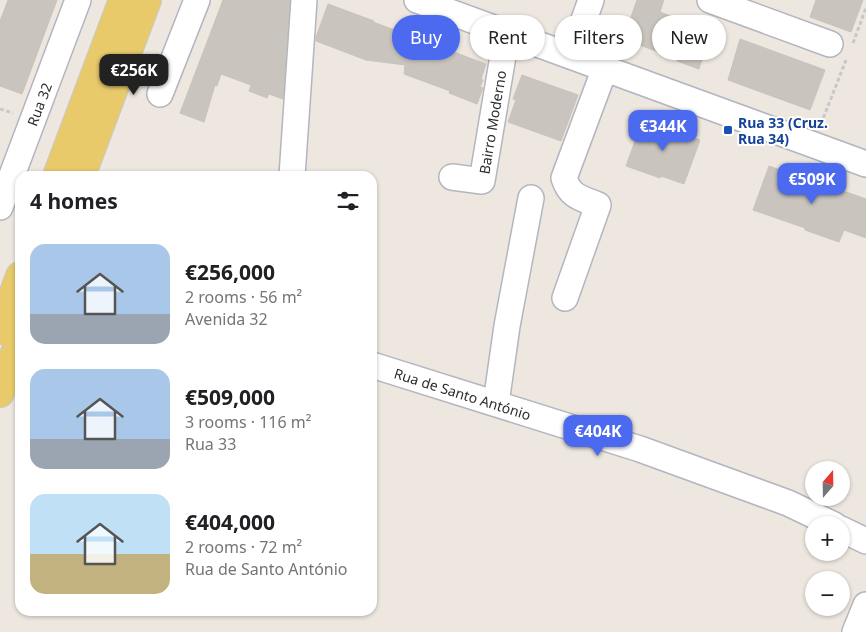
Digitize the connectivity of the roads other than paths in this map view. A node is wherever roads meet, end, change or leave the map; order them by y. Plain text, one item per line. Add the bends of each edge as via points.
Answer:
1 (78, 0) edge
2 (123, 0) edge
3 (147, 0) edge
4 (196, 0) edge
5 (304, 0) edge
6 (418, 0) edge
7 (591, 0) edge
8 (710, 0) edge
9 (586, 15) edge
10 (470, 19) edge
11 (842, 51) road end
12 (502, 60) edge
13 (582, 60) edge
14 (605, 68) junction
15 (160, 94) dead end
16 (866, 164) edge
17 (59, 171) edge
18 (83, 171) edge
19 (292, 171) edge
20 (452, 177) dead end
21 (531, 198) dead end
22 (0, 207) edge
23 (15, 290) edge
24 (565, 298) dead end
25 (0, 330) edge
26 (15, 353) edge
27 (377, 367) edge
28 (0, 393) edge
29 (496, 403) junction
30 (815, 516) edge
31 (850, 533) edge
32 (866, 541) edge
33 (866, 605) edge
34 (855, 632) edge

1 - 22 street, Rua 32
2 - 17 main road
3 - 18 main road
4 - 15 street
5 - 19 street
6 - 10 street
7 - 9 street
8 - 11 street
12 - 20 street, Bairro Moderno via 482,182
13 - 14 street
14 - 16 street
14 - 24 street via 564,178 567,188 576,196 598,205
21 - 29 street
23 - 25 main road
26 - 28 main road
27 - 29 street, Rua de Santo António
29 - 30 street, Rua de Santo António via 649,452
31 - 32 street
33 - 34 street

